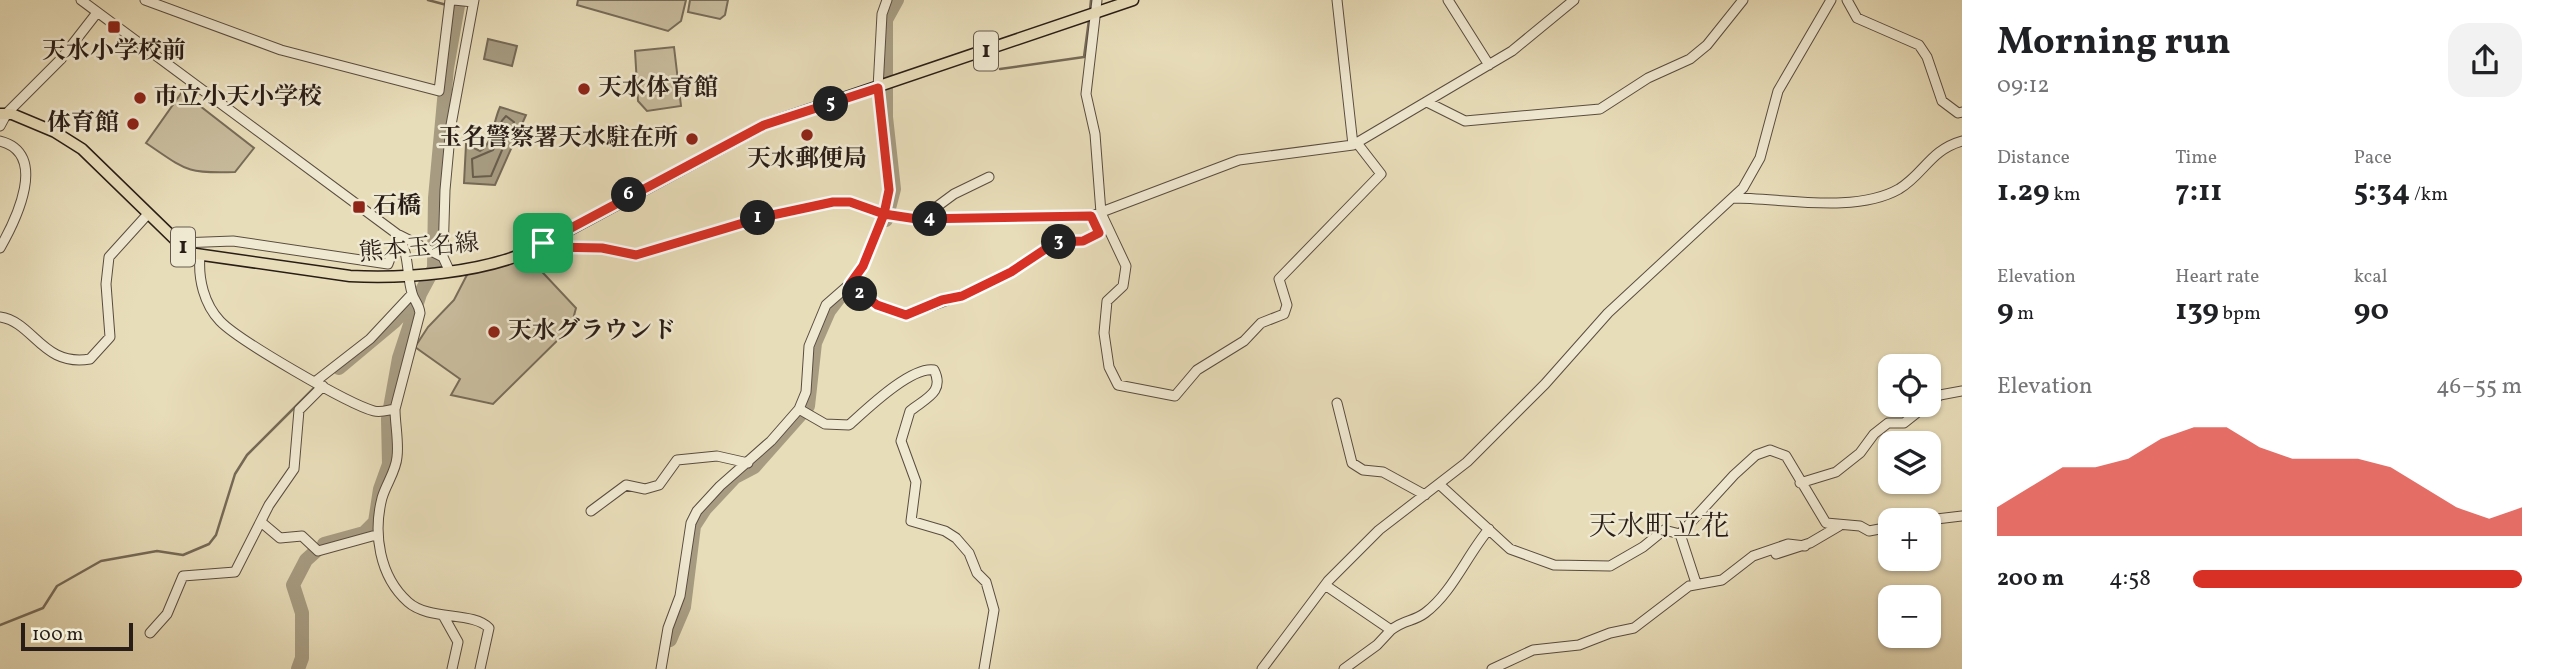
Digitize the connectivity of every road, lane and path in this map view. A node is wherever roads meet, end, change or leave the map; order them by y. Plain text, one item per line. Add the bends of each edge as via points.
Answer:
1 (81, 0) edge
2 (100, 0) edge
3 (145, 0) edge
4 (452, 0) edge
5 (887, 0) edge
6 (1097, 0) edge
7 (1133, 0) edge
8 (1337, 0) edge
9 (1448, 0) edge
10 (1574, 0) edge
11 (1743, 0) edge
12 (1831, 0) edge
13 (1847, 0) edge
14 (471, 1) edge
15 (95, 13) junction
16 (1086, 17) junction
17 (1489, 65) junction
18 (880, 87) junction
19 (1427, 102) junction
20 (1962, 112) edge
21 (4, 114) edge
22 (0, 126) edge
23 (0, 141) edge
24 (1962, 141) edge
25 (1355, 144) junction
26 (989, 177) dead end
27 (1733, 198) junction
28 (1096, 214) junction
29 (147, 215) junction
30 (887, 215) junction
31 (930, 219) junction
32 (397, 234) junction
33 (180, 243) junction
34 (403, 243) junction
35 (543, 243) junction
36 (0, 248) edge
37 (200, 256) junction
38 (440, 256) junction
39 (444, 271) junction
40 (411, 274) junction
41 (851, 284) junction
42 (412, 295) junction
43 (0, 317) edge
44 (320, 384) junction
45 (1962, 391) edge
46 (1941, 395) edge
47 (1337, 403) dead end
48 (391, 409) junction
49 (800, 410) junction
50 (1912, 417) edge
51 (748, 463) junction
52 (1800, 483) junction
53 (1439, 484) junction
54 (1425, 495) junction
55 (591, 511) dead end
56 (1962, 516) edge
57 (1941, 518) edge
58 (261, 522) junction
59 (1840, 525) junction
60 (1489, 529) junction
61 (1878, 529) edge
62 (1680, 534) junction
63 (376, 535) junction
64 (1805, 545) junction
65 (1768, 556) dead end
66 (1696, 583) junction
67 (1325, 585) junction
68 (444, 617) junction
69 (1391, 630) junction
70 (150, 633) dead end
71 (452, 669) edge
72 (480, 669) edge
73 (661, 669) edge
74 (984, 669) edge
75 (1262, 669) edge
76 (1345, 669) edge
77 (1492, 669) edge

1 - 15 street
2 - 15 street
3 - 4 street via 281,50 439,91
4 - 14 street
5 - 18 street via 881,14
6 - 16 street
7 - 16 main road, 熊本玉名線 / 1
8 - 25 street
9 - 17 street
10 - 17 street
11 - 19 street via 1690,59 1648,78 1600,109 1465,121
12 - 27 street via 1778,91 1760,158
13 - 20 street via 1857,18 1919,45 1942,101
14 - 38 street via 451,124
15 - 21 street via 61,59
15 - 32 street
16 - 18 main road, 熊本玉名線 / 1
16 - 28 street via 1086,94 1095,134
17 - 19 street
18 - 30 street
18 - 35 main road, 熊本玉名線 / 1 via 764,125
19 - 25 street
21 - 22 street
21 - 29 main road, 熊本玉名線 / 1 via 55,132 82,149
23 - 36 street via 21,154 25,184 16,221
24 - 27 street via 1947,145 1902,187 1885,195 1832,202
25 - 28 street via 1239,160
25 - 28 street via 1381,174 1279,279 1287,311 1261,323 1244,341 1197,370 1175,397 1118,385 1110,367 1105,310 1107,301 1123,286 1126,265
26 - 31 street via 954,194 931,211
27 - 53 street via 1608,313 1521,409
28 - 31 street
28 - 41 street via 1099,233 1094,238 1056,242 1011,272 921,311 906,315 886,308
29 - 33 main road, 熊本玉名線 / 1
29 - 43 street via 109,257 106,284 111,327 108,342 90,359 47,350 14,322
30 - 31 street
30 - 35 street via 850,202 833,202 763,217 636,255
30 - 41 street
32 - 34 street
32 - 38 street
33 - 34 street via 233,242 388,264 394,248
33 - 37 main road, 熊本玉名線 / 1
34 - 40 street
35 - 39 main road, 熊本玉名線 / 1 via 498,263
37 - 40 main road, 熊本玉名線 / 1 via 350,276
37 - 44 street via 198,276 219,320
38 - 39 street
39 - 40 main road, 熊本玉名線 / 1
40 - 42 street
41 - 49 street via 826,305 808,346 806,392
42 - 44 street
42 - 48 street via 419,306
44 - 48 street via 359,406 378,412
44 - 58 street via 299,410 294,468
45 - 46 street
47 - 54 street via 1352,463 1363,470 1383,472
48 - 63 street via 397,458 382,499
49 - 51 street
49 - 74 street via 825,425 849,425 918,372 934,370 939,379 937,389 910,411 901,440 916,482 911,521 956,538 986,582 994,610
50 - 52 street via 1874,434 1860,453 1836,472
51 - 55 street via 717,456 677,460 659,485 645,489 626,485
51 - 73 street via 696,511
52 - 59 street via 1822,520
52 - 62 street via 1786,456 1770,450 1734,475
53 - 54 street
53 - 60 street
54 - 67 street via 1379,530
56 - 57 street
58 - 63 street via 280,538 302,536 318,551
58 - 70 street via 235,572 183,576 167,614
59 - 61 street
59 - 64 street
60 - 62 street via 1516,553 1554,565 1587,566 1610,566 1664,530
60 - 69 street via 1425,613 1403,620
62 - 66 street
63 - 68 street via 380,556 407,602
64 - 65 street
64 - 66 street via 1788,544 1753,556 1722,580
66 - 77 street via 1634,628 1579,646 1533,650
67 - 69 street
67 - 75 street
68 - 71 street via 458,642
68 - 72 street via 475,620 489,628
69 - 76 street

